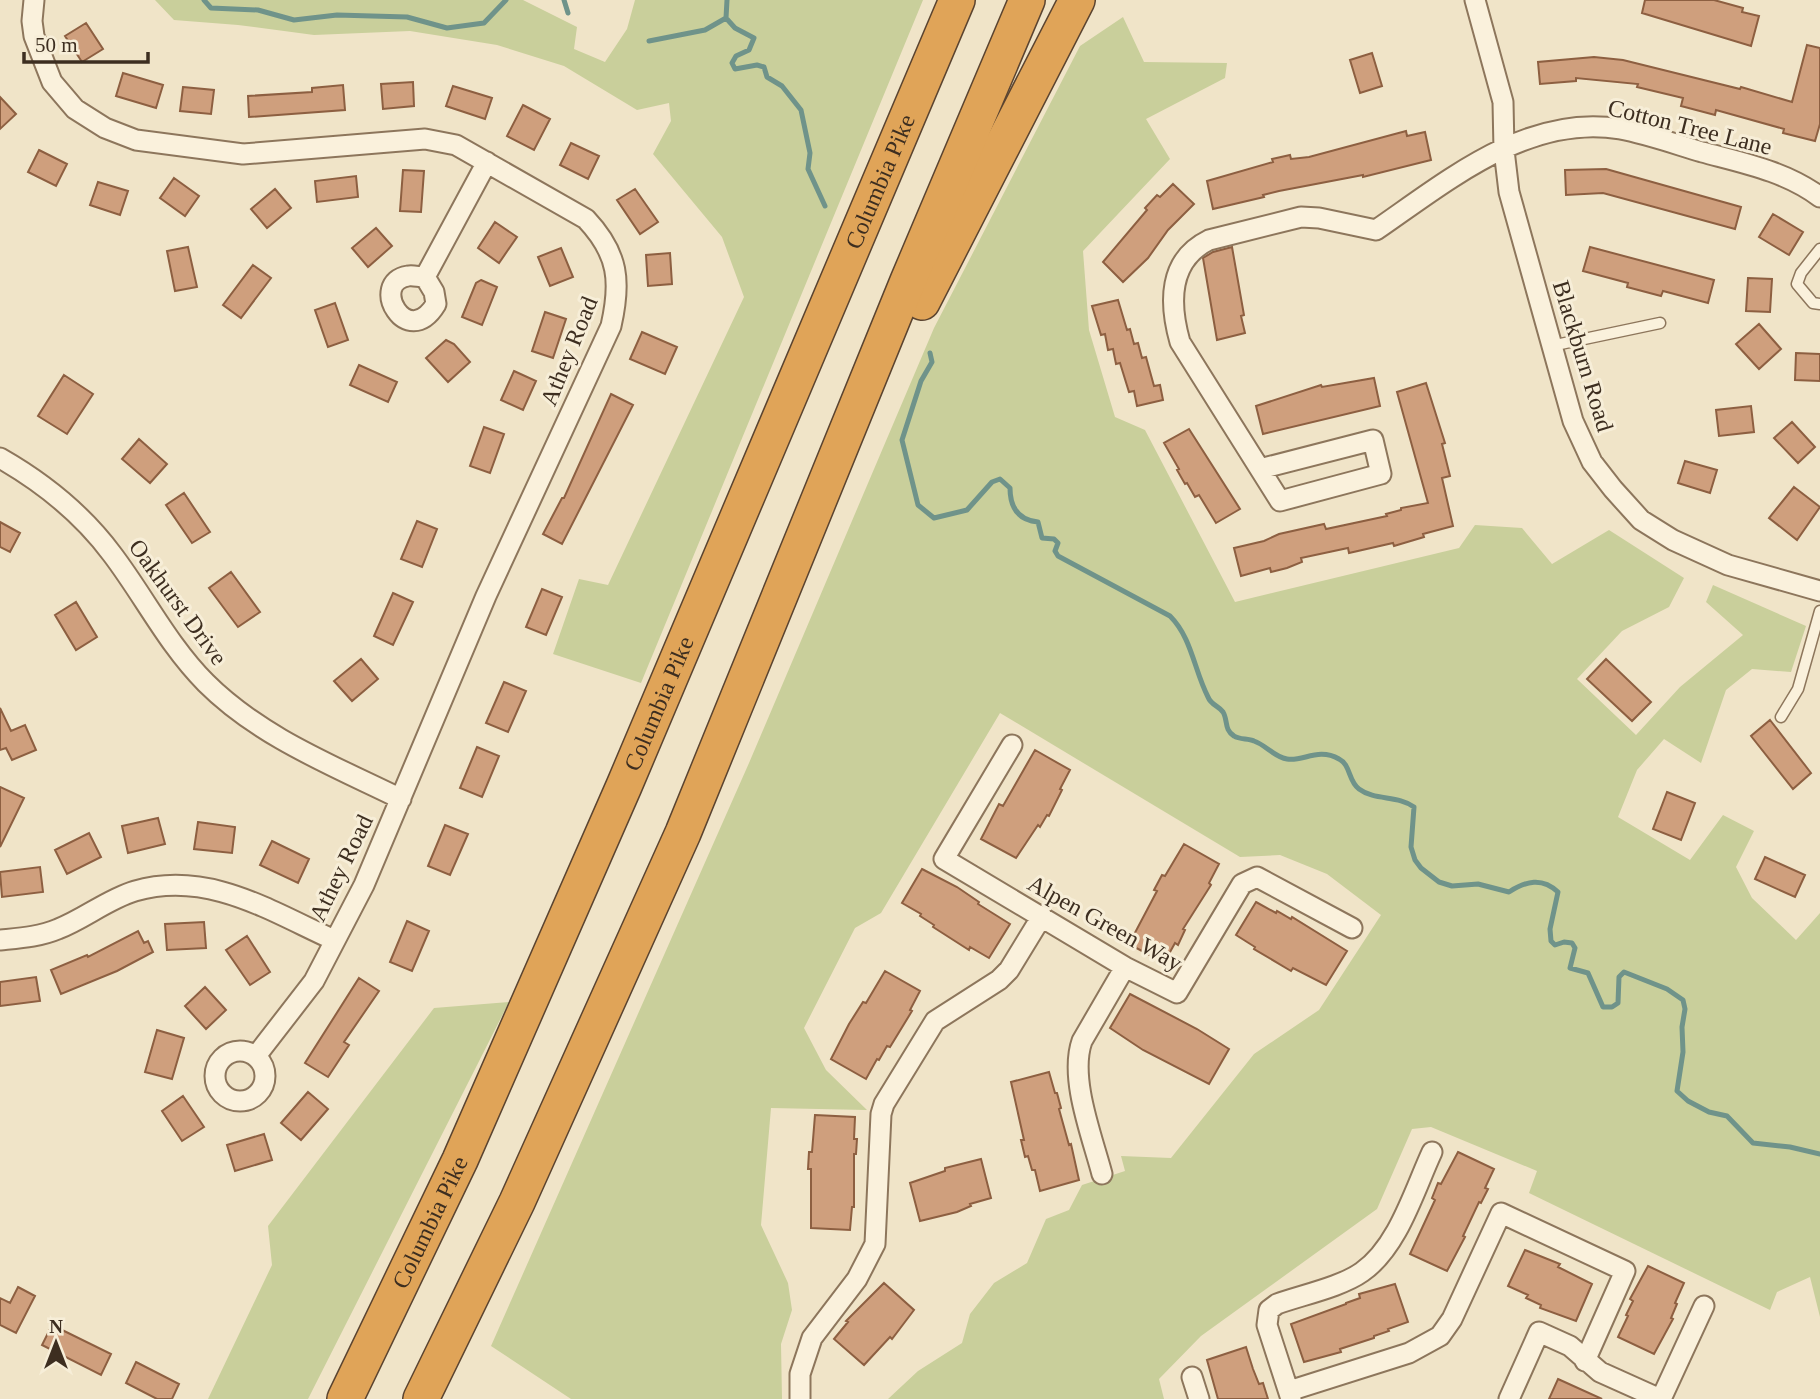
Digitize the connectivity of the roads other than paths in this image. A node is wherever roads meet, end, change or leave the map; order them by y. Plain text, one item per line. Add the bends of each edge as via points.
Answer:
1 (34, 0) edge
2 (957, 0) edge
3 (1027, 0) edge
4 (1077, 0) edge
5 (1475, 0) edge
6 (1504, 150) junction
7 (487, 162) junction
8 (1820, 197) edge
9 (1820, 249) edge
10 (425, 277) dead end
11 (1820, 304) edge
12 (1660, 323) dead end
13 (1551, 346) junction
14 (0, 458) edge
15 (1260, 469) junction
16 (791, 569) junction
17 (1820, 591) edge
18 (1820, 611) edge
19 (1781, 717) dead end
20 (1012, 745) dead end
21 (401, 799) junction
22 (1042, 916) junction
23 (1352, 928) dead end
24 (0, 940) edge
25 (334, 940) junction
26 (1125, 967) junction
27 (256, 1056) dead end
28 (1432, 1152) dead end
29 (1101, 1174) dead end
30 (1704, 1306) dead end
31 (1585, 1361) junction
32 (1192, 1377) dead end
33 (1290, 1395) edge
34 (345, 1399) edge
35 (421, 1399) edge
36 (800, 1399) edge
37 (1199, 1399) edge
38 (1508, 1399) edge
39 (1660, 1399) edge

1 - 7 street, Athey Road via 34,36 52,82 75,109 136,140 243,154 425,139 456,145
2 - 34 highway, Columbia Pike via 608,823 460,1160
3 - 16 highway
4 - 16 highway
5 - 6 street, Blackburn Road via 1503,102
6 - 8 street, Cotton Tree Lane via 1538,135 1573,128 1620,130 1760,167
6 - 13 street, Blackburn Road via 1509,192
6 - 15 street, Cotton Tree Lane via 1460,173 1376,230 1301,217 1209,240 1184,258 1177,272 1173,306 1180,342
7 - 10 street
7 - 21 street, Athey Road via 586,219 601,235 614,265 618,295 611,326 486,596
9 - 11 lane via 1797,284 1812,303
12 - 13 lane
13 - 17 street, Blackburn Road via 1573,421 1592,462 1641,520 1728,565
14 - 21 street, Oakhurst Drive via 29,474 90,526 174,646 205,683 242,715
15 - 15 street, Cotton Tree Lane via 1280,501 1381,474 1373,440
16 - 35 highway via 677,845 517,1202
18 - 19 lane via 1798,688
20 - 22 street, Alpen Green Way via 944,859
21 - 25 street, Athey Road
22 - 26 street, Alpen Green Way
22 - 36 street via 999,980 935,1021 884,1104 875,1244 858,1279 812,1338 800,1374
23 - 26 street, Alpen Green Way via 1257,877 1242,884 1177,993
24 - 25 street via 58,929 134,891 181,884 227,891
25 - 27 street, Athey Road via 314,981
26 - 29 street via 1078,1053 1078,1081
28 - 33 street via 1390,1243 1377,1259 1361,1273 1269,1310 1267,1325
30 - 39 street
31 - 33 street via 1625,1271 1501,1213 1440,1336 1409,1353
31 - 38 street via 1570,1346 1539,1332
31 - 39 street
32 - 37 street

